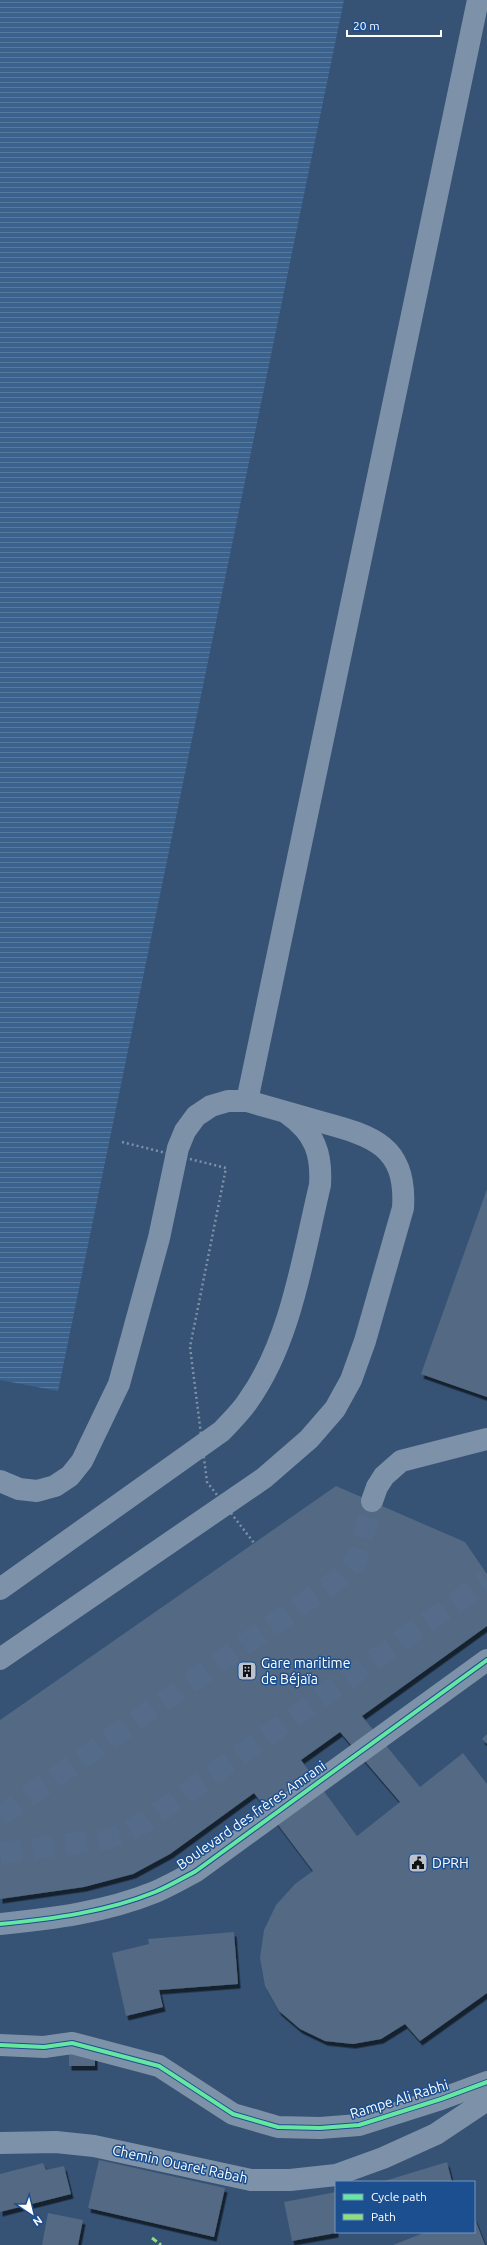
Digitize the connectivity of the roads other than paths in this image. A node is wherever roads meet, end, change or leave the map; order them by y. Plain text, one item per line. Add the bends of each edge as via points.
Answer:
1 (478, 0) edge
2 (247, 1101) junction
3 (270, 1108) junction
4 (487, 1439) edge
5 (0, 1481) edge
6 (372, 1502) tunnel mouth
7 (0, 1589) edge
8 (0, 1659) edge
9 (487, 1660) edge
10 (0, 1924) edge
11 (0, 2045) edge
12 (487, 2082) edge
13 (487, 2100) edge
14 (0, 2143) edge

1 - 2 street
2 - 3 street
2 - 5 street via 228,1101 211,1106 196,1116 185,1131 178,1148 158,1238 119,1384 82,1461 70,1476 55,1486 37,1491 19,1490
3 - 7 street via 289,1115 305,1128 316,1145 321,1165 320,1185 288,1315 272,1361 248,1401 222,1431
3 - 8 street via 354,1131 373,1139 388,1151 399,1168 404,1188 403,1208 365,1341 351,1380 335,1409 309,1440 264,1478
4 - 6 street via 401,1461 384,1476
9 - 10 street, Boulevard des frères Amrani via 196,1871 155,1892 106,1908 42,1920
11 - 12 street, Rampe Ali Rabhi via 44,2047 72,2043 159,2066 233,2114 278,2127 320,2128 359,2125
13 - 14 street, Chemin Ouaret Rabah via 436,2134 383,2158 336,2175 290,2180 251,2180 94,2146 56,2142

